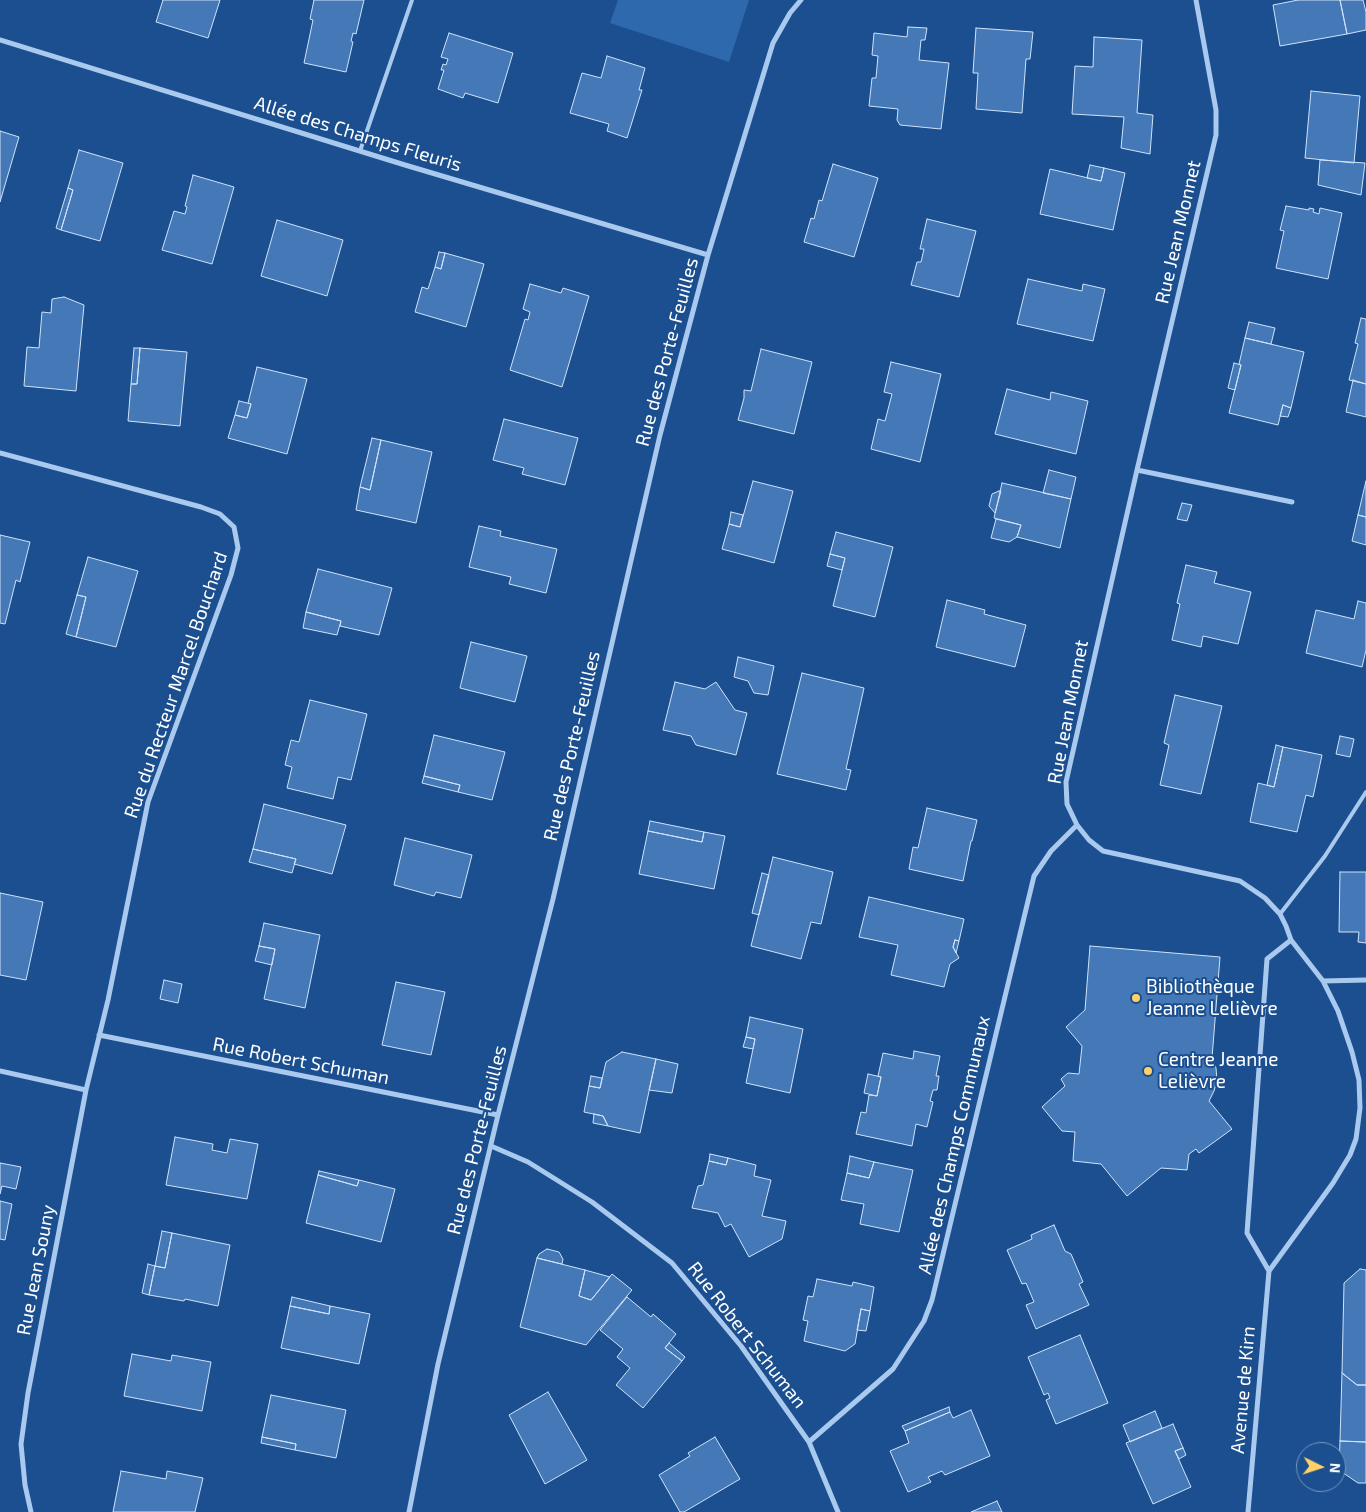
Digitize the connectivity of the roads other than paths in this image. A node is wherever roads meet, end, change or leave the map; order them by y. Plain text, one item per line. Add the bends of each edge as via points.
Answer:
1 (412, 0) edge
2 (801, 0) edge
3 (1196, 0) edge
4 (0, 40) edge
5 (360, 151) junction
6 (708, 255) junction
7 (0, 453) edge
8 (1137, 470) junction
9 (1292, 502) dead end
10 (1366, 792) edge
11 (1076, 826) junction
12 (1280, 914) junction
13 (1291, 940) junction
14 (1366, 980) edge
15 (1323, 981) junction
16 (99, 1035) junction
17 (0, 1071) edge
18 (86, 1090) junction
19 (498, 1115) junction
20 (491, 1146) junction
21 (1269, 1271) junction
22 (810, 1442) junction
23 (31, 1512) edge
24 (408, 1512) edge
25 (838, 1512) edge
26 (1248, 1512) edge

1 - 5 lane
2 - 6 street, Rue des Porte-Feuilles via 773,43
3 - 8 street, Rue Jean Monnet via 1216,110 1216,135
4 - 5 street, Allée des Champs Fleuris
5 - 6 street, Allée des Champs Fleuris
6 - 19 street, Rue des Porte-Feuilles via 660,435 541,949
7 - 16 street, Rue du Recteur Marcel Bouchard via 220,514 234,526 238,548 148,802
8 - 9 street
8 - 11 street, Rue Jean Monnet via 1066,782 1067,804
10 - 12 lane via 1325,856
11 - 12 street, Rue Jean Monnet via 1103,851 1240,881 1266,898
11 - 22 street, Allée des Champs Communaux via 1051,851 1034,876 932,1300 924,1321 893,1369
12 - 13 street, Rue Jean Monnet
13 - 15 street, Rue Jean Monnet
13 - 21 street via 1267,959 1247,1233
14 - 15 street
15 - 21 street, Rue Jean Monnet via 1338,1012 1359,1080 1356,1139 1350,1156 1333,1183
16 - 18 street, Rue Jean Souny
16 - 19 street, Rue Robert Schuman
17 - 18 street
18 - 23 street, Rue Jean Souny via 28,1392 21,1444
19 - 20 street, Rue des Porte-Feuilles
20 - 22 street, Rue Robert Schuman via 528,1162 592,1202 672,1263 741,1346
20 - 24 street, Rue des Porte-Feuilles via 438,1364
21 - 26 street, Avenue de Kirn
22 - 25 street, Rue Robert Schuman

